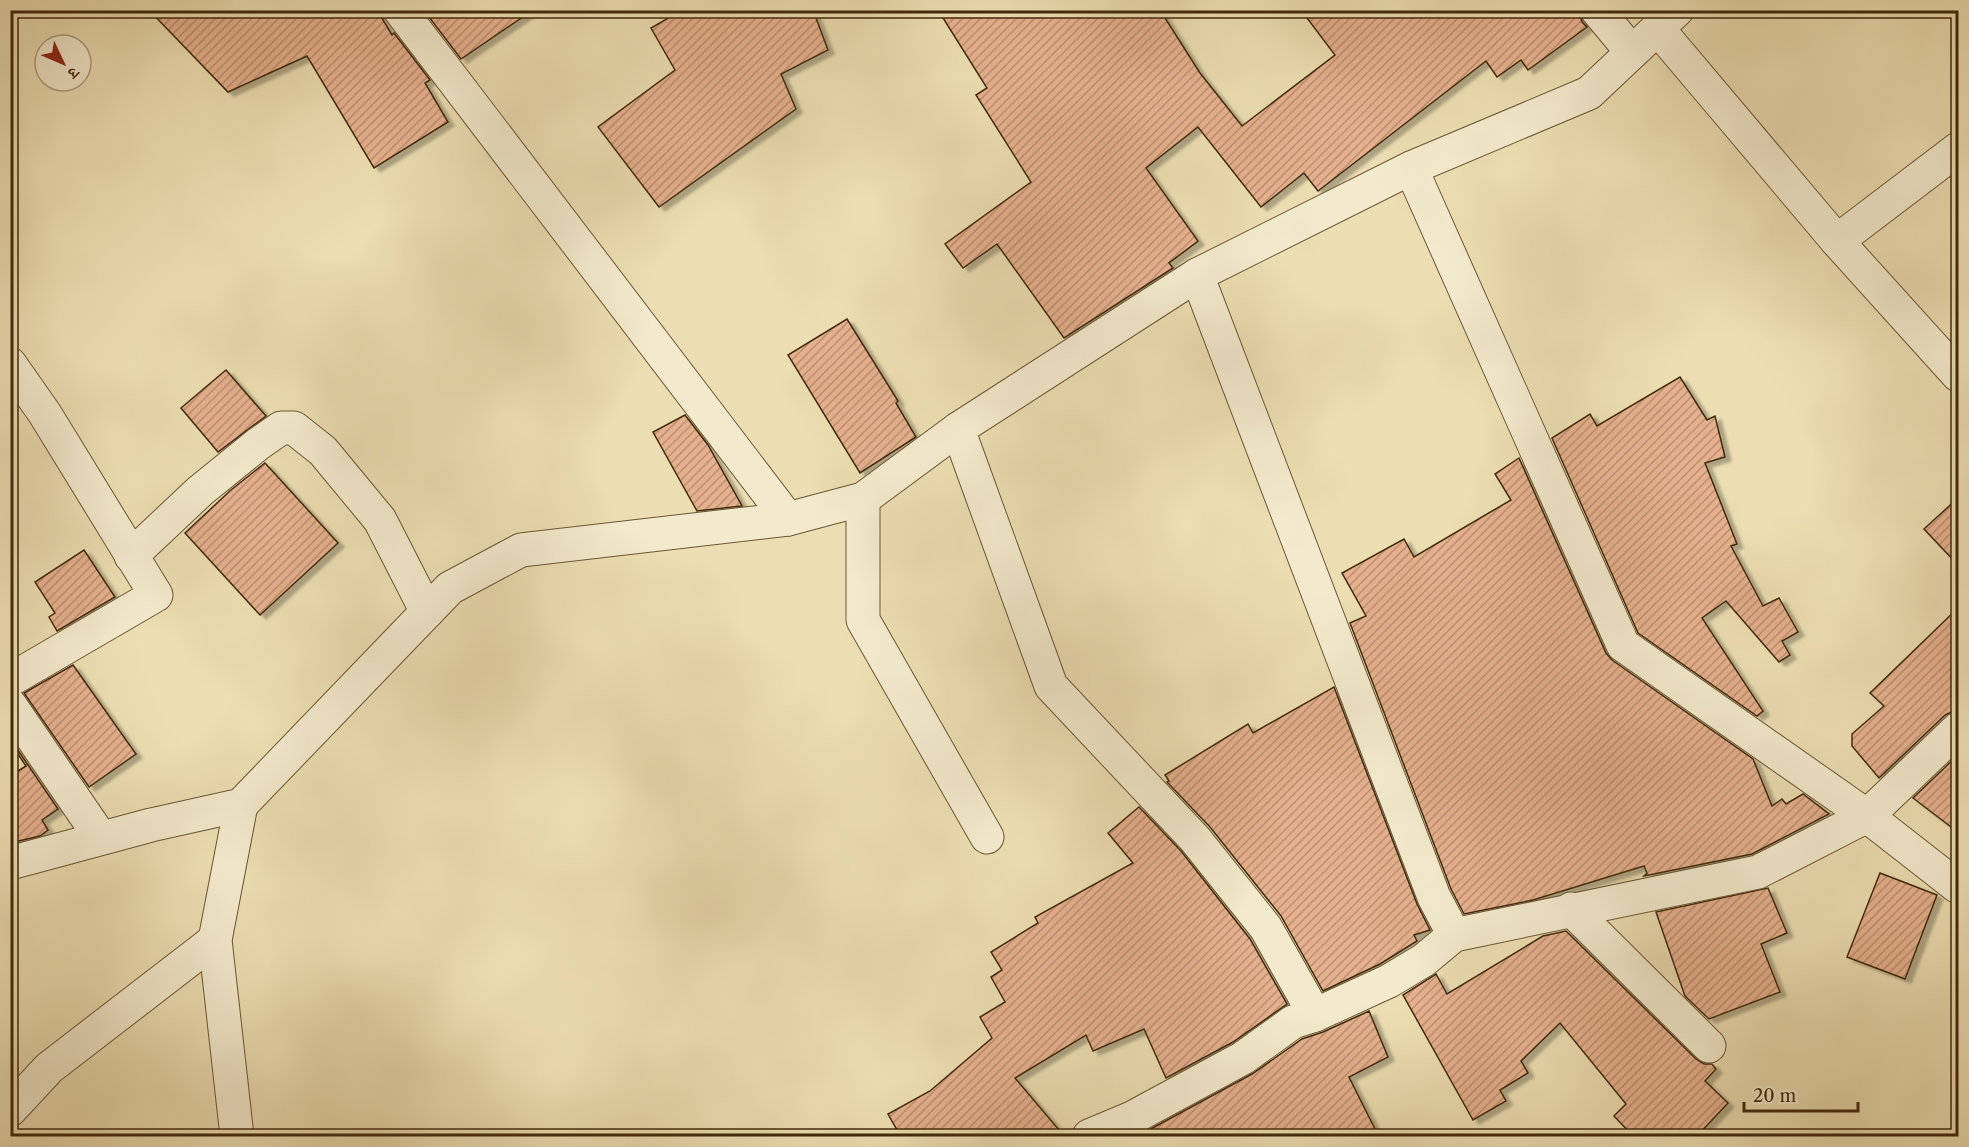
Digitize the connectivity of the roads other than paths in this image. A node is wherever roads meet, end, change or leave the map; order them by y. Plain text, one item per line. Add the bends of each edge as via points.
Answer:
1 (400, 10) edge
2 (1597, 10) edge
3 (1667, 20) edge
4 (1632, 52) junction
5 (1959, 149) edge
6 (1411, 168) junction
7 (1837, 241) junction
8 (1197, 275) junction
9 (10, 364) edge
10 (1959, 375) edge
11 (958, 429) junction
12 (862, 499) junction
13 (788, 519) junction
14 (131, 556) junction
15 (427, 612) junction
16 (10, 680) edge
17 (10, 705) edge
18 (1959, 729) edge
19 (241, 805) junction
20 (1867, 816) junction
21 (987, 837) dead end
22 (101, 838) junction
23 (10, 863) edge
24 (1959, 887) edge
25 (1571, 909) junction
26 (1454, 935) junction
27 (215, 940) junction
28 (1315, 1015) junction
29 (1709, 1046) dead end
30 (10, 1110) edge
31 (237, 1137) edge
32 (1089, 1137) edge

1 - 13 street
2 - 4 street
3 - 4 street
3 - 7 street
4 - 6 street via 1589,93
5 - 7 street
6 - 8 street
6 - 20 street via 1623,645
7 - 10 street
8 - 11 street
8 - 26 street via 1434,897
9 - 14 street
11 - 12 street
11 - 28 street via 1051,686 1195,839 1266,928
12 - 13 street
12 - 21 street via 863,620
13 - 15 street via 521,550 450,588
14 - 15 street via 200,491 258,444 281,428 294,428 323,452 380,520
14 - 16 street via 156,596
15 - 19 street
17 - 22 street
18 - 20 street
19 - 22 street
19 - 27 street
20 - 24 street
20 - 25 street via 1758,872
22 - 23 street
25 - 26 street
25 - 29 street
26 - 28 street via 1425,960 1389,981
27 - 30 street via 49,1068
27 - 31 street
28 - 32 street via 1293,1022 1243,1058

